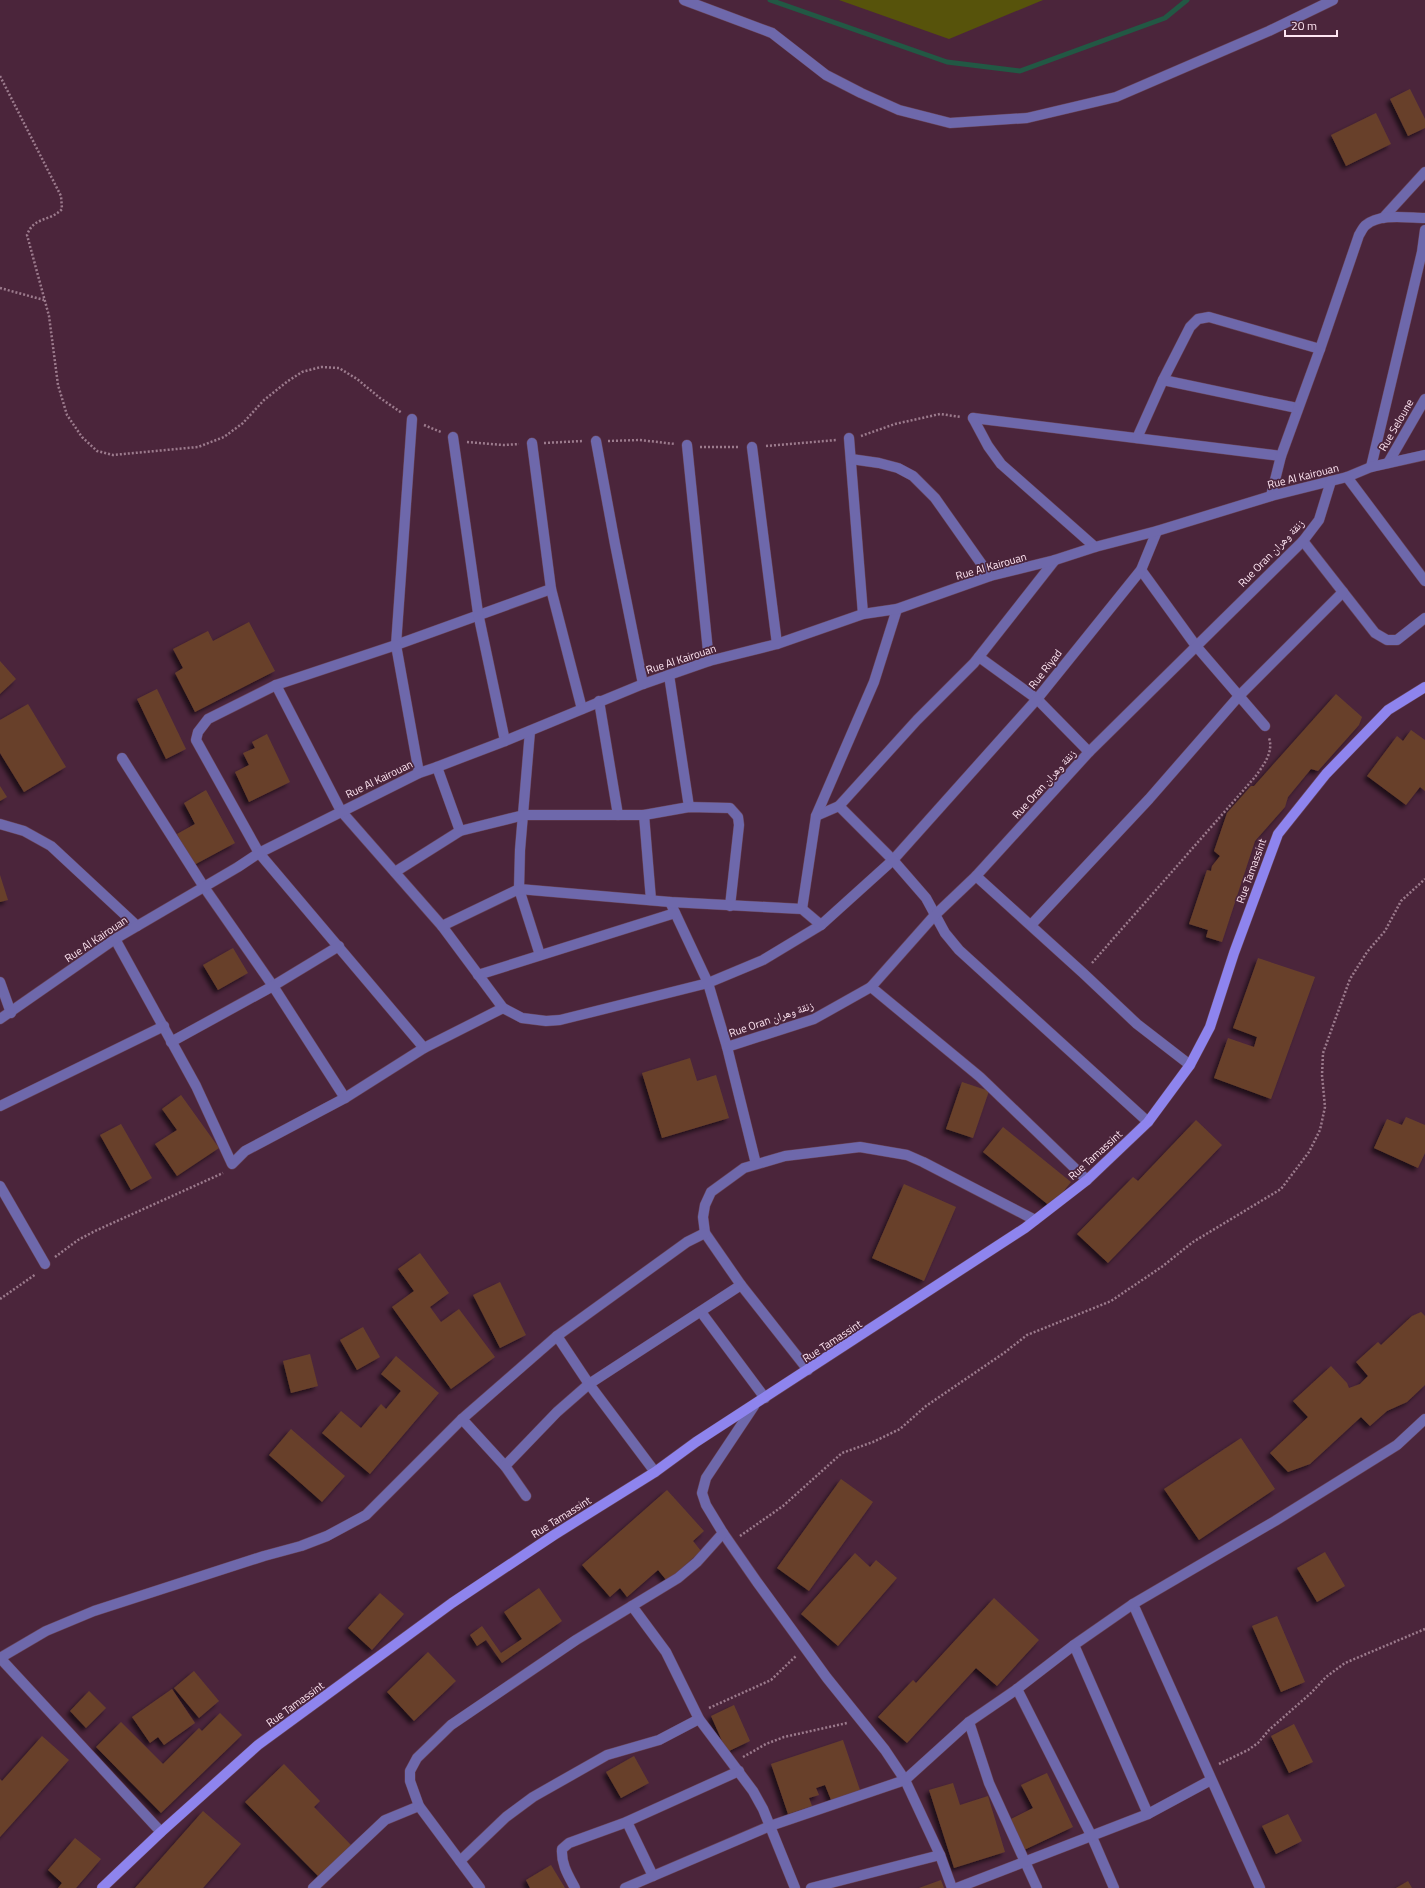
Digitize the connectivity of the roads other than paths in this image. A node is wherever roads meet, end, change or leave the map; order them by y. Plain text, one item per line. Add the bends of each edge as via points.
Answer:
1 (684, 0) edge
2 (1333, 0) edge
3 (1425, 172) edge
4 (1383, 218) junction
5 (1425, 218) edge
6 (1425, 230) edge
7 (1320, 349) junction
8 (1163, 380) junction
9 (1425, 399) edge
10 (1297, 408) junction
11 (412, 419) road end
12 (453, 437) road end
13 (849, 438) road end
14 (1137, 438) junction
15 (596, 440) road end
16 (532, 444) road end
17 (687, 445) road end
18 (752, 447) road end
19 (1425, 455) edge
20 (1281, 456) junction
21 (851, 459) junction
22 (1388, 462) junction
23 (1371, 467) junction
24 (1347, 477) junction
25 (1331, 480) junction
26 (1270, 496) junction
27 (1157, 531) junction
28 (1303, 541) junction
29 (1095, 547) junction
30 (1055, 560) junction
31 (1141, 570) junction
32 (990, 576) junction
33 (1425, 581) edge
34 (551, 589) junction
35 (1343, 592) junction
36 (897, 609) junction
37 (478, 614) junction
38 (863, 614) junction
39 (1425, 618) edge
40 (777, 644) junction
41 (396, 645) junction
42 (1196, 646) junction
43 (979, 657) junction
44 (709, 661) junction
45 (669, 675) junction
46 (643, 684) junction
47 (276, 685) junction
48 (1425, 687) edge
49 (1239, 696) junction
50 (1037, 699) junction
51 (599, 701) junction
52 (582, 708) junction
53 (1265, 726) road end
54 (530, 731) junction
55 (505, 741) junction
56 (1089, 752) junction
57 (122, 758) dead end
58 (437, 768) junction
59 (419, 773) junction
60 (839, 806) junction
61 (689, 807) junction
62 (341, 811) junction
63 (644, 814) junction
64 (524, 815) junction
65 (618, 815) junction
66 (816, 816) junction
67 (0, 824) edge
68 (460, 832) junction
69 (259, 853) junction
70 (894, 860) junction
71 (395, 872) junction
72 (976, 876) junction
73 (204, 887) junction
74 (519, 889) junction
75 (651, 900) junction
76 (670, 902) junction
77 (730, 906) junction
78 (802, 909) junction
79 (675, 913) junction
80 (934, 916) junction
81 (821, 925) junction
82 (1031, 925) junction
83 (137, 926) junction
84 (442, 926) junction
85 (115, 939) junction
86 (339, 946) junction
87 (540, 955) junction
88 (478, 975) junction
89 (0, 982) edge
90 (708, 983) junction
91 (273, 986) junction
92 (872, 987) junction
93 (503, 1008) junction
94 (11, 1013) junction
95 (0, 1019) edge
96 (164, 1026) junction
97 (171, 1042) junction
98 (727, 1047) junction
99 (424, 1048) junction
100 (1190, 1065) junction
101 (345, 1098) junction
102 (0, 1106) edge
103 (1148, 1122) junction
104 (756, 1164) junction
105 (1087, 1180) junction
106 (0, 1186) edge
107 (1035, 1220) junction
108 (705, 1233) junction
109 (45, 1264) road end
110 (741, 1285) junction
111 (701, 1312) junction
112 (557, 1336) junction
113 (808, 1370) junction
114 (589, 1384) junction
115 (766, 1398) junction
116 (754, 1406) junction
117 (462, 1419) junction
118 (1425, 1419) edge
119 (505, 1466) junction
120 (655, 1472) junction
121 (526, 1496) dead end
122 (722, 1533) junction
123 (1133, 1604) junction
124 (632, 1606) junction
125 (1074, 1645) junction
126 (0, 1658) edge
127 (1017, 1689) junction
128 (697, 1716) junction
129 (969, 1722) junction
130 (739, 1771) junction
131 (905, 1780) junction
132 (1211, 1780) junction
133 (420, 1806) junction
134 (1148, 1814) junction
135 (627, 1822) junction
136 (770, 1826) junction
137 (161, 1832) junction
138 (1092, 1837) junction
139 (940, 1855) junction
140 (460, 1861) junction
141 (1026, 1862) junction
142 (653, 1876) junction
143 (102, 1888) edge
144 (313, 1888) edge
145 (480, 1888) edge
146 (574, 1888) edge
147 (625, 1888) edge
148 (795, 1888) edge
149 (811, 1888) edge
150 (952, 1888) edge
151 (957, 1888) edge
152 (1037, 1888) edge
153 (1114, 1888) edge
154 (1260, 1888) edge

1 - 2 street via 772,33 826,75 860,94 899,110 950,123 1027,118 1116,97 1262,34
3 - 4 street
4 - 5 street
4 - 7 street via 1365,225 1359,235
6 - 23 street
7 - 8 street via 1209,317 1198,319 1190,327
7 - 10 street
8 - 10 street
8 - 14 street
9 - 22 street, Rue Seloune
10 - 20 street
11 - 41 street
12 - 37 street
13 - 21 street
14 - 20 street
14 - 29 street via 973,418 1001,464
15 - 46 street
16 - 34 street
17 - 44 street
18 - 40 street
19 - 22 street, Rue Al Kairouan
20 - 26 street
21 - 32 street via 898,468 913,476 935,498
21 - 38 street
22 - 23 street, Rue Al Kairouan
23 - 24 street, Rue Al Kairouan
24 - 25 street, Rue Al Kairouan
24 - 33 street
25 - 26 street, Rue Al Kairouan
25 - 28 street, Rue Oran زنقة وهران via 1319,520
26 - 27 street, Rue Al Kairouan
27 - 29 street, Rue Al Kairouan
27 - 31 street, Rue Riyad
28 - 35 street
28 - 42 street, Rue Oran زنقة وهران
29 - 30 street, Rue Al Kairouan
30 - 32 street, Rue Al Kairouan
30 - 43 street
31 - 42 street
31 - 50 street, Rue Riyad
32 - 36 street, Rue Al Kairouan
34 - 37 street
34 - 52 street
35 - 39 street via 1375,633 1387,640 1397,640
35 - 49 street
36 - 38 street, Rue Al Kairouan
36 - 66 street via 874,682
37 - 41 street
37 - 55 street
38 - 40 street, Rue Al Kairouan
40 - 44 street, Rue Al Kairouan
41 - 47 street
41 - 59 street
42 - 49 street
42 - 56 street, Rue Oran زنقة وهران
43 - 50 street
43 - 60 street via 917,720
44 - 45 street, Rue Al Kairouan
45 - 46 street, Rue Al Kairouan
45 - 61 street
46 - 51 street, Rue Al Kairouan
47 - 62 street
47 - 69 street via 208,719 198,732 196,740
48 - 100 main road, Rue Tamassint via 1388,710 1326,774 1278,834 1210,1027
49 - 53 street
49 - 82 street via 1149,799
50 - 56 street
50 - 70 street, Rue Riyad
51 - 52 street, Rue Al Kairouan
51 - 65 street
52 - 54 street, Rue Al Kairouan
54 - 55 street, Rue Al Kairouan
54 - 64 street
55 - 58 street, Rue Al Kairouan
56 - 72 street, Rue Oran زنقة وهران
57 - 73 street
58 - 59 street, Rue Al Kairouan
58 - 68 street
59 - 62 street, Rue Al Kairouan
60 - 66 street
60 - 70 street
61 - 63 street
61 - 77 street via 730,808 738,816
62 - 69 street, Rue Al Kairouan
62 - 71 street
63 - 65 street
63 - 75 street
64 - 65 street
64 - 68 street
64 - 74 street
66 - 78 street
67 - 83 street via 24,831 51,846
68 - 71 street
69 - 73 street, Rue Al Kairouan
69 - 86 street
70 - 80 street via 926,898
70 - 81 street, Rue Riyad
71 - 84 street
72 - 80 street, Rue Oran زنقة وهران
72 - 82 street
73 - 83 street, Rue Al Kairouan
73 - 91 street
74 - 75 street
74 - 84 street
74 - 87 street
75 - 76 street
76 - 77 street
76 - 79 street
77 - 78 street
78 - 81 street
79 - 87 street
79 - 90 street
80 - 92 street, Rue Oran زنقة وهران
80 - 103 street via 959,950
81 - 90 street, Rue Riyad via 763,960
82 - 100 street via 1136,1024
83 - 85 street, Rue Al Kairouan
84 - 88 street
85 - 94 street, Rue Al Kairouan
85 - 96 street
86 - 91 street
86 - 99 street
87 - 88 street
88 - 93 street
89 - 94 street
90 - 93 street, Rue Riyad via 560,1020 522,1018
90 - 98 street
91 - 97 street
91 - 101 street
92 - 98 street, Rue Oran زنقة وهران via 814,1019
92 - 105 street via 980,1077
93 - 99 street
94 - 95 street, Rue Al Kairouan
96 - 97 street
96 - 102 street
97 - 101 street via 196,1086 232,1164 245,1151
98 - 104 street
99 - 101 street
100 - 103 main road, Rue Tamassint
103 - 105 main road, Rue Tamassint
104 - 107 street via 785,1156 860,1147 907,1155
104 - 108 street via 744,1168 711,1192 704,1205
105 - 107 main road, Rue Tamassint
106 - 109 street
107 - 113 main road, Rue Tamassint
108 - 110 street
108 - 112 street via 687,1242
110 - 111 street
110 - 113 street
111 - 114 street
111 - 115 street
112 - 114 street
112 - 117 street
113 - 115 main road, Rue Tamassint
114 - 119 street via 556,1412
114 - 120 street
115 - 116 main road, Rue Tamassint
116 - 120 main road, Rue Tamassint via 696,1442
116 - 122 street via 706,1478 702,1493
117 - 119 street
117 - 126 street via 366,1515 327,1536 94,1611 46,1631
118 - 123 street via 1378,1457
119 - 121 street
120 - 137 main road, Rue Tamassint via 452,1603 258,1745
122 - 124 street via 697,1562 678,1578
122 - 131 street
123 - 125 street
123 - 132 street
124 - 128 street via 666,1652
124 - 133 street via 576,1640 451,1725 417,1758 410,1771 410,1781
125 - 127 street
125 - 134 street
126 - 137 street
127 - 129 street
127 - 138 street
128 - 130 street
128 - 140 street via 659,1740 607,1755 534,1797 506,1817
129 - 131 street
129 - 141 street via 988,1783
130 - 135 street
130 - 136 street via 753,1791
131 - 136 street
131 - 139 street
132 - 134 street
132 - 154 street
133 - 140 street
133 - 144 street via 385,1820
134 - 138 street
135 - 142 street
135 - 146 street via 562,1849 563,1866
136 - 142 street
136 - 148 street
137 - 143 main road, Rue Tamassint
138 - 141 street
138 - 153 street
139 - 149 street
139 - 150 street
140 - 145 street
141 - 151 street
141 - 152 street
142 - 147 street

